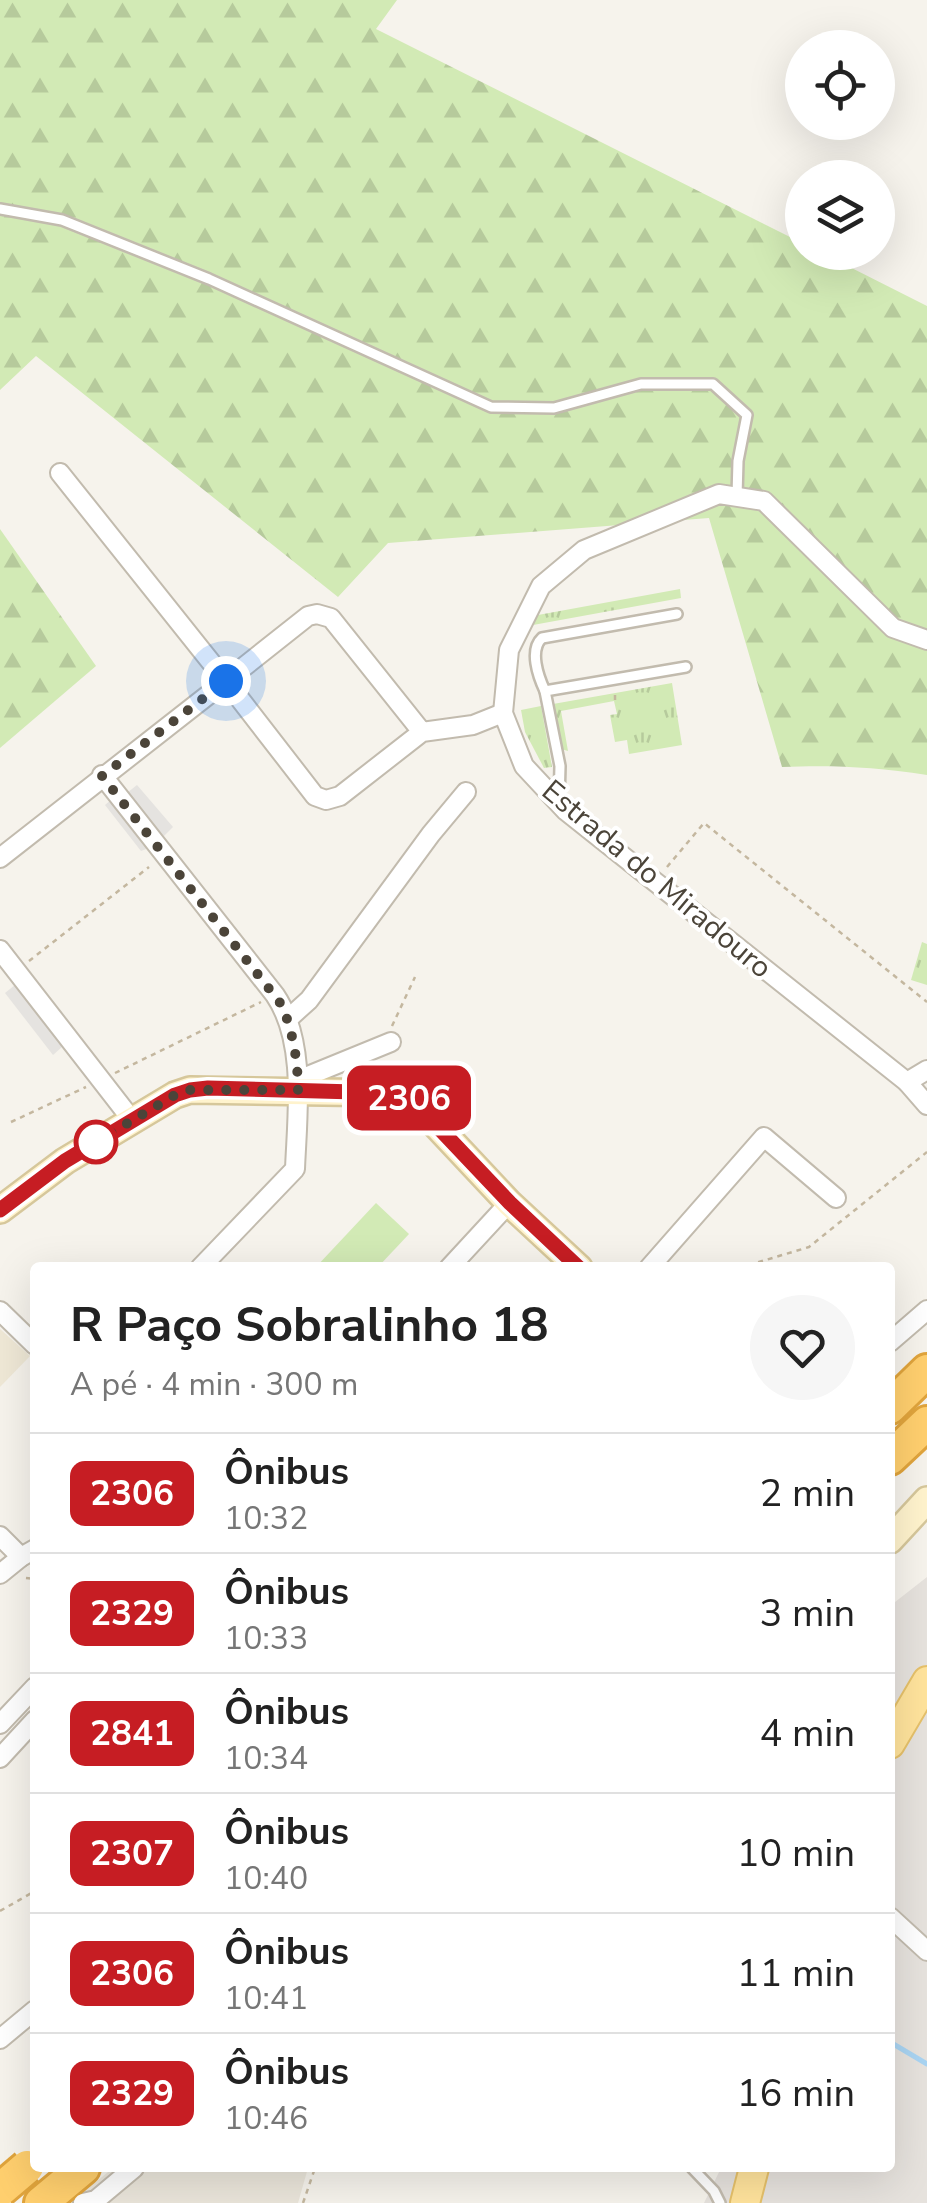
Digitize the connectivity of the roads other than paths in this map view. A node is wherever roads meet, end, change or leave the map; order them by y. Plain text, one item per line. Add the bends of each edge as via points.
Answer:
1 (0, 209) edge
2 (60, 473) dead end
3 (737, 496) junction
4 (677, 614) dead end
5 (927, 640) edge
6 (686, 666) dead end
7 (226, 681) junction
8 (545, 691) junction
9 (502, 713) junction
10 (422, 732) junction
11 (102, 776) junction
12 (466, 792) dead end
13 (559, 804) junction
14 (0, 858) edge
15 (0, 950) edge
16 (288, 1019) junction
17 (391, 1042) road end
18 (927, 1070) edge
19 (907, 1082) junction
20 (298, 1085) junction
21 (927, 1105) edge
22 (132, 1120) junction
23 (836, 1198) dead end
24 (510, 1203) junction
25 (0, 1210) edge
26 (206, 1262) edge
27 (455, 1262) edge
28 (573, 1262) edge
29 (655, 1262) edge
30 (927, 1310) edge
31 (0, 1311) edge
32 (895, 1338) edge
33 (30, 1340) edge
34 (927, 1372) edge
35 (895, 1401) edge
36 (927, 1423) edge
37 (895, 1453) edge
38 (927, 1500) edge
39 (895, 1535) edge
40 (0, 1536) edge
41 (28, 1553) edge
42 (0, 1574) edge
43 (927, 1681) edge
44 (30, 1692) edge
45 (0, 1724) edge
46 (30, 1725) edge
47 (895, 1735) edge
48 (0, 1758) edge
49 (895, 1922) edge
50 (927, 1951) edge
51 (30, 2014) edge
52 (0, 2040) edge
53 (21, 2166) edge
54 (80, 2172) edge
55 (129, 2172) edge
56 (694, 2172) edge
57 (753, 2172) edge
58 (0, 2190) edge
59 (59, 2200) edge
60 (13, 2203) edge
61 (720, 2203) edge
62 (745, 2203) edge

1 - 3 lane via 62,220 209,279 491,407 554,408 641,384 712,384 747,415
2 - 7 street
3 - 5 street via 764,501 893,628
3 - 9 street, Estrada do Miradouro via 719,494 584,550 541,586 510,650
4 - 8 lane via 542,638 534,649
6 - 8 lane
7 - 10 street via 308,616 322,614
7 - 10 street via 320,799 340,796
7 - 11 street
8 - 13 lane via 560,766
9 - 10 street
9 - 13 street, Estrada do Miradouro via 524,766
11 - 14 street
11 - 16 street
12 - 16 street
13 - 19 street, Estrada do Miradouro
15 - 22 street
16 - 20 street
17 - 20 street
18 - 19 street
19 - 21 street, Estrada do Miradouro
20 - 22 street via 190,1090
20 - 24 street via 407,1096
20 - 26 street via 295,1169
22 - 25 street
23 - 29 street via 764,1137
24 - 27 street
24 - 28 street
30 - 32 street
31 - 33 street
34 - 35 highway
36 - 37 highway
38 - 39 street
40 - 41 street
41 - 42 street
43 - 47 main road
44 - 45 street
46 - 48 street
49 - 50 street
51 - 52 street
53 - 58 highway, bridge
53 - 60 street
54 - 59 highway
55 - 59 street via 96,2200
56 - 61 lane
57 - 62 main road

